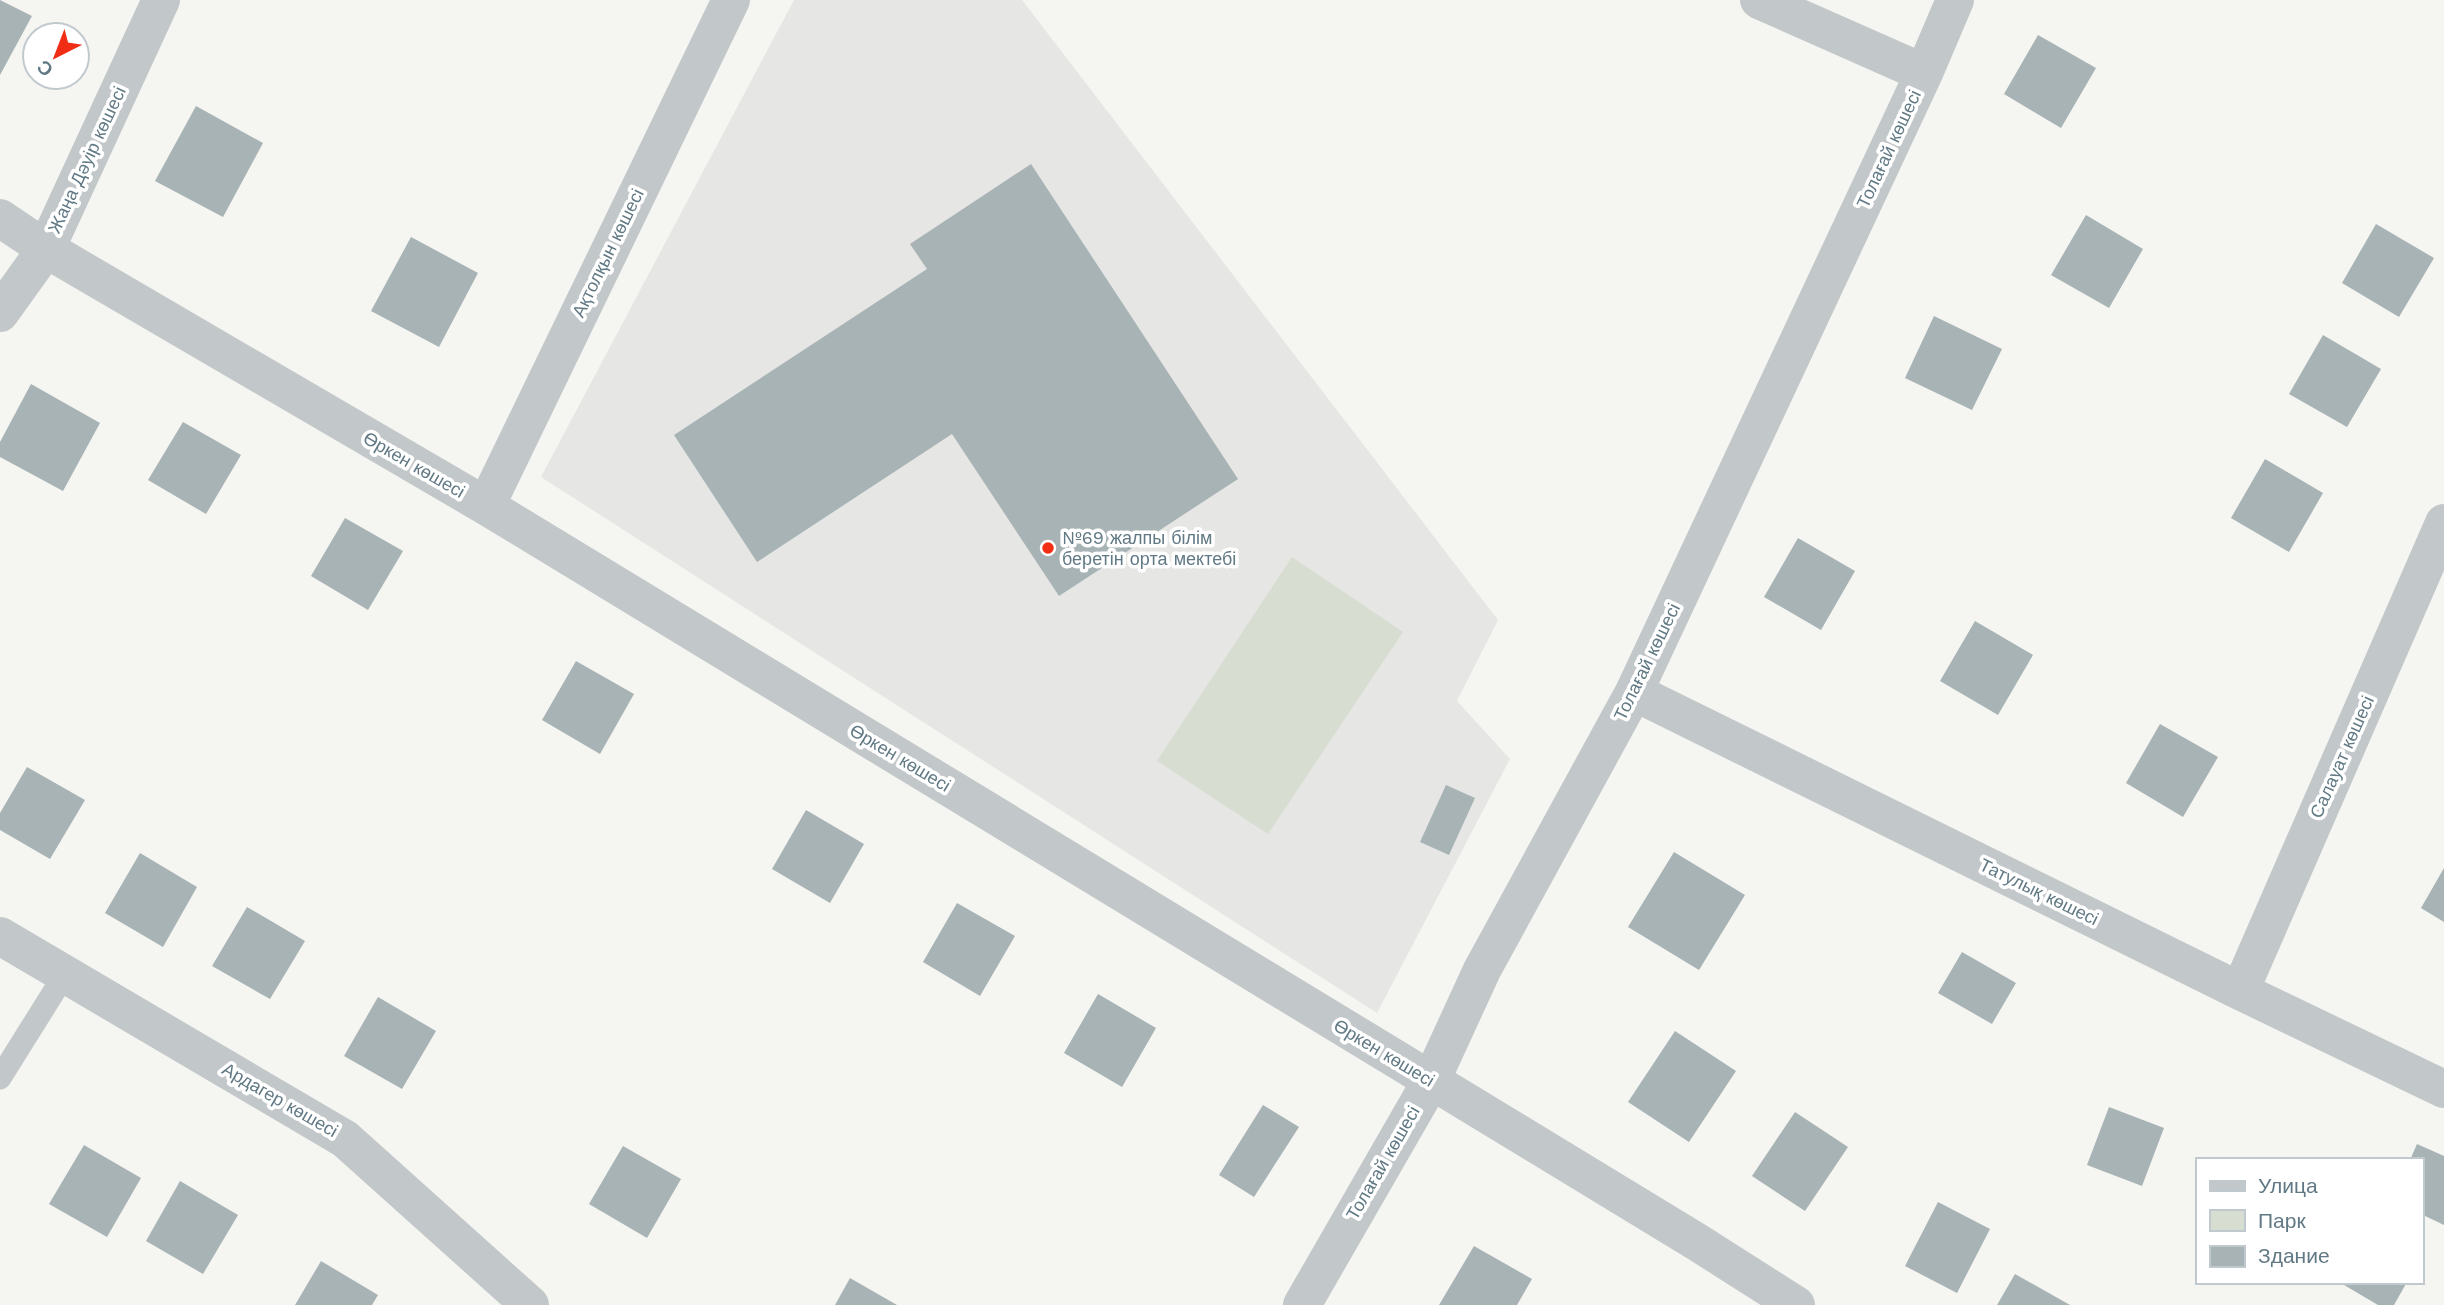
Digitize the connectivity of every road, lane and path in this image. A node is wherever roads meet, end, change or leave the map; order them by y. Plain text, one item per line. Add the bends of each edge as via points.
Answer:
1 (161, 0) edge
2 (732, 0) edge
3 (1759, 0) edge
4 (1955, 0) edge
5 (1924, 73) junction
6 (0, 218) edge
7 (46, 249) junction
8 (0, 313) edge
9 (486, 506) junction
10 (2444, 523) edge
11 (1634, 692) junction
12 (0, 936) edge
13 (65, 974) junction
14 (2240, 991) junction
15 (0, 1078) edge
16 (1431, 1082) junction
17 (2444, 1089) edge
18 (530, 1305) edge
19 (1302, 1305) edge
20 (1796, 1305) edge

1 - 7 street, Жаңа Дәуір көшесі
2 - 9 street, Ақтолқын көшесі
3 - 5 street
4 - 5 street, Толағай көшесі
5 - 11 street, Толағай көшесі
6 - 7 street, Өркен көшесі
7 - 8 street, Жаңа Дәуір көшесі
7 - 9 street, Өркен көшесі
9 - 16 street, Өркен көшесі
10 - 14 street, Салауат көшесі
11 - 14 street, Татулық көшесі
11 - 16 street, Толағай көшесі via 1482,970
12 - 13 street, Ардагер көшесі
13 - 15 lane
13 - 18 street, Ардагер көшесі via 345,1139
14 - 17 street, Татулық көшесі
16 - 19 street, Толағай көшесі
16 - 20 street, Өркен көшесі

